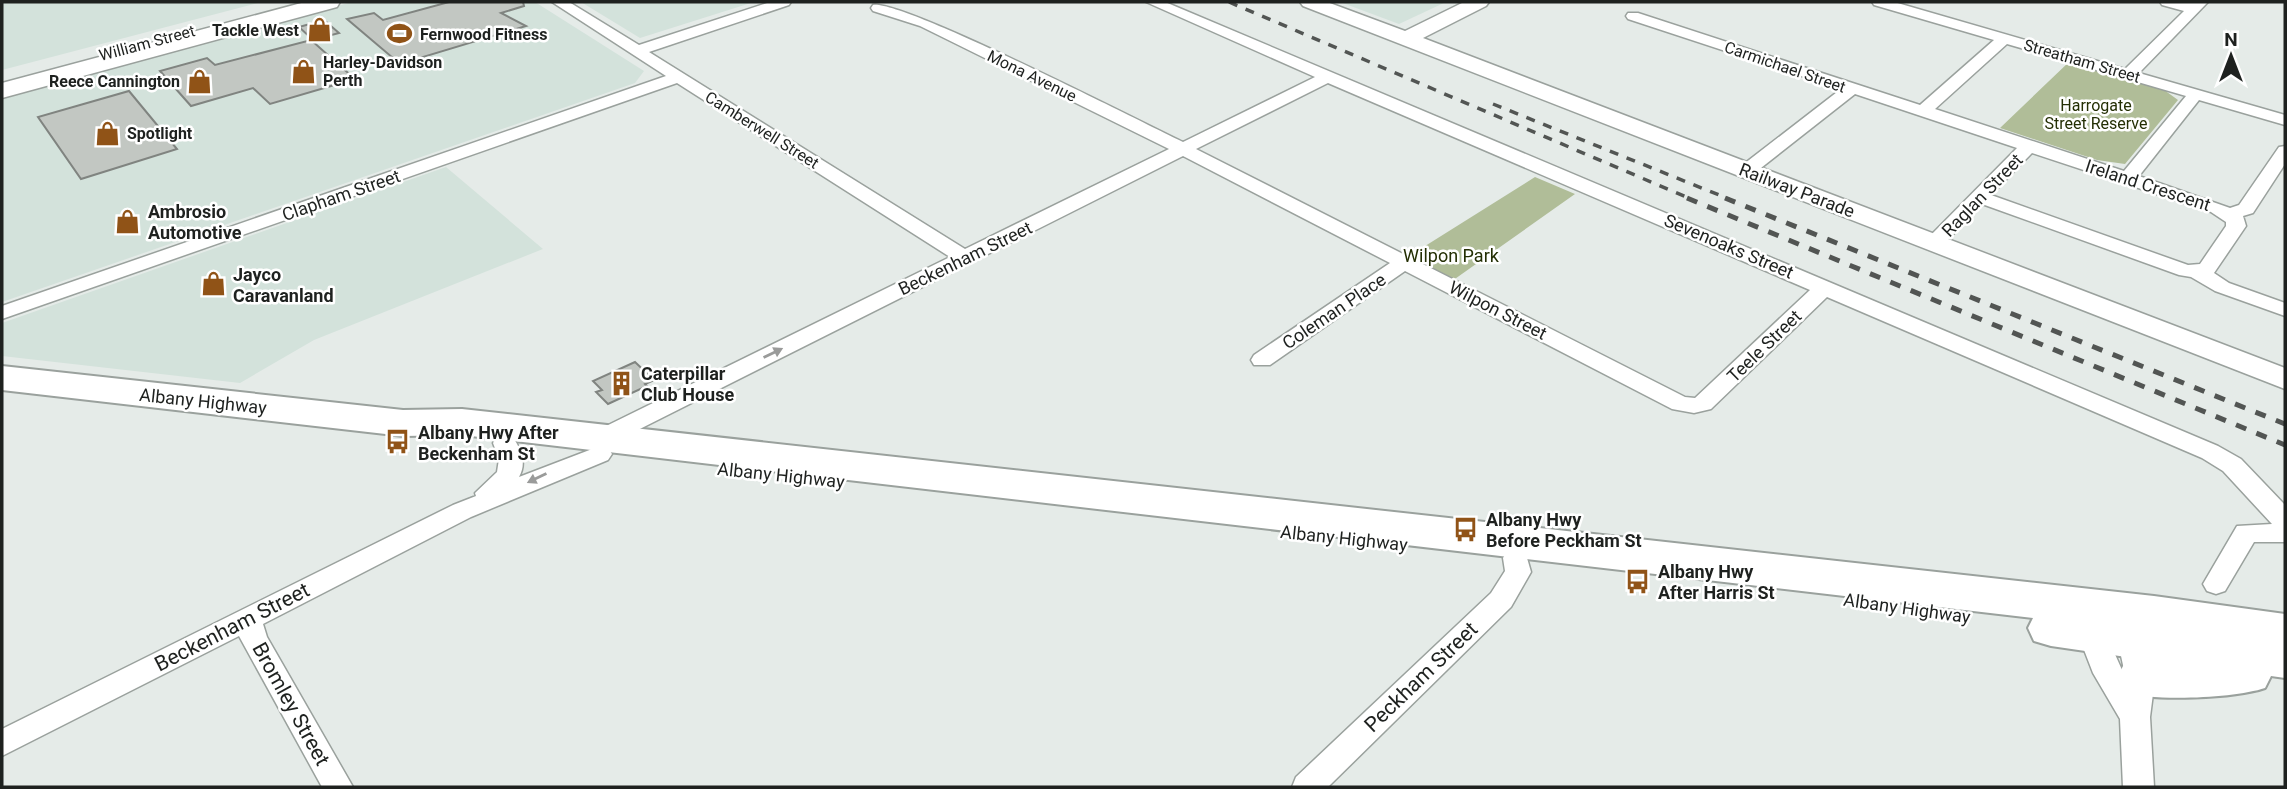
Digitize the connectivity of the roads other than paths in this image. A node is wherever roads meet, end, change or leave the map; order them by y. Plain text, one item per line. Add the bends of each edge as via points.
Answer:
1 (292, 2) edge
2 (329, 2) edge
3 (559, 2) edge
4 (785, 2) edge
5 (1153, 2) edge
6 (1310, 2) edge
7 (1479, 2) edge
8 (1879, 2) edge
9 (2166, 2) edge
10 (2198, 5) edge
11 (878, 8) dead end
12 (1633, 16) dead end
13 (2005, 38) junction
14 (1406, 39) junction
15 (637, 51) junction
16 (2129, 74) junction
17 (1327, 76) junction
18 (679, 77) junction
19 (2, 83) edge
20 (1853, 88) junction
21 (2, 91) edge
22 (2196, 94) junction
23 (1923, 111) junction
24 (2285, 120) edge
25 (2029, 146) junction
26 (1183, 149) junction
27 (2285, 150) edge
28 (1746, 171) junction
29 (2127, 178) junction
30 (1979, 197) junction
31 (2229, 214) junction
32 (1934, 243) junction
33 (965, 258) junction
34 (1405, 262) junction
35 (2197, 272) junction
36 (1824, 288) junction
37 (2285, 310) edge
38 (2, 313) edge
39 (1262, 360) dead end
40 (2, 378) edge
41 (2285, 379) edge
42 (1703, 404) joint
43 (403, 423) junction
44 (505, 443) junction
45 (601, 446) junction
46 (462, 511) junction
47 (2285, 521) edge
48 (2285, 533) edge
49 (1516, 558) junction
50 (2216, 584) dead end
51 (248, 619) junction
52 (2285, 621) edge
53 (2285, 632) edge
54 (2123, 643) junction
55 (2285, 659) edge
56 (2285, 674) edge
57 (2, 743) edge
58 (338, 787) edge
59 (1307, 787) edge
60 (2139, 787) edge

1 - 19 main road, William Street
2 - 21 main road, William Street
3 - 15 street, Camberwell Street
4 - 15 street
5 - 17 street, Sevenoaks Street
6 - 14 street, Railway Parade
7 - 14 street
8 - 13 street, Streatham Street
9 - 10 street
10 - 16 street
11 - 26 street, Mona Avenue via 925,23
12 - 20 street, Carmichael Street
13 - 16 street, Streatham Street
13 - 23 street
14 - 28 street, Railway Parade
15 - 18 street, Camberwell Street
16 - 22 street, Streatham Street
17 - 26 street, Beckenham Street
17 - 36 street, Sevenoaks Street
18 - 33 street, Camberwell Street
18 - 38 street, Clapham Street
20 - 23 street, Ireland Crescent
20 - 28 street, Carmichael Street
22 - 24 street, Streatham Street
22 - 29 street
23 - 25 street, Ireland Crescent
25 - 29 street, Ireland Crescent
25 - 30 street, Raglan Street
26 - 33 street, Beckenham Street
26 - 34 street, Wilpon Street
27 - 31 street via 2246,209
28 - 32 street, Railway Parade
29 - 31 street, Ireland Crescent
30 - 32 street, Raglan Street
30 - 35 street
31 - 35 street, Ireland Crescent via 2236,226 2209,267
32 - 41 street, Railway Parade
45 -> 33 street, Beckenham Street
34 - 39 street, Coleman Place
34 - 42 street, Wilpon Street via 1680,404
35 - 37 street via 2222,288
36 - 42 street, Teele Street
36 - 47 street, Sevenoaks Street via 2210,452 2232,465
40 - 43 highway, Albany Highway
43 - 44 highway, Albany Highway via 449,437
43 - 45 highway, Albany Highway via 462,422
44 - 45 highway, Albany Highway
44 - 46 street, Beckenham Street via 512,461 509,476
45 -> 46 street, Beckenham Street via 492,501
45 - 49 highway, Albany Highway
45 - 54 highway, Albany Highway
46 - 51 street, Beckenham Street
48 - 50 street via 2246,533
49 - 54 highway, Albany Highway
49 - 59 street, Peckham Street via 1518,572 1502,600
51 - 57 street, Beckenham Street
51 - 58 street, Bromley Street via 254,639
52 - 54 street
53 - 54 highway, Albany Highway
54 - 55 highway, Albany Highway
54 - 56 highway via 2227,673
54 - 60 street

